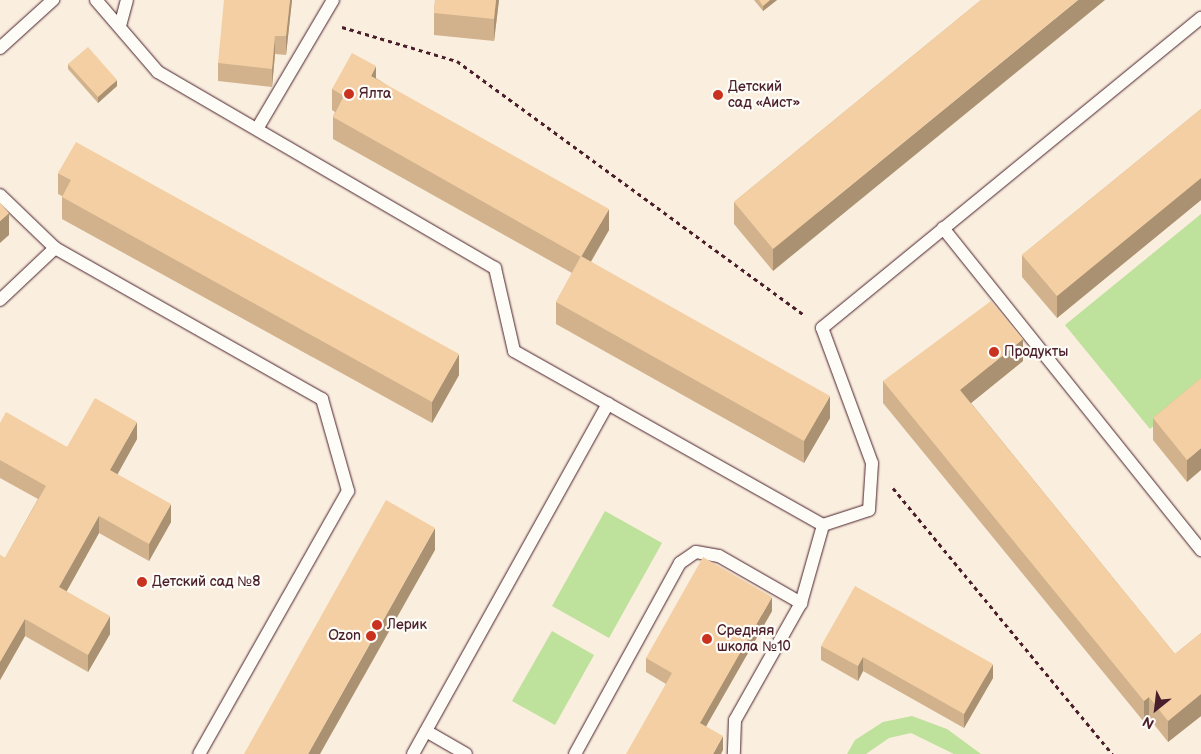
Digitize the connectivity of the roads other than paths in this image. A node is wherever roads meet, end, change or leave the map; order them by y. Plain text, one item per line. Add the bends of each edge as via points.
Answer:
1 (53, 0) edge
2 (96, 0) edge
3 (127, 0) edge
4 (333, 0) edge
5 (1201, 18) edge
6 (120, 26) junction
7 (0, 48) edge
8 (257, 129) junction
9 (0, 195) edge
10 (944, 228) junction
11 (55, 248) junction
12 (0, 300) edge
13 (608, 404) junction
14 (822, 525) junction
15 (1201, 550) edge
16 (801, 603) junction
17 (426, 731) junction
18 (199, 754) edge
19 (413, 754) edge
20 (466, 754) edge
21 (575, 754) edge
22 (734, 754) edge

1 - 7 lane
2 - 6 lane
3 - 6 lane
4 - 8 lane
5 - 10 lane
6 - 8 lane via 158,72
8 - 13 lane via 495,268 514,351
9 - 11 lane
10 - 14 lane via 822,328 872,463 869,510
10 - 15 lane
11 - 12 lane
11 - 18 lane via 322,399 348,491
13 - 14 lane
13 - 17 lane
14 - 16 lane
16 - 21 lane via 719,556 696,552 680,563
16 - 22 lane via 735,720
17 - 19 lane
17 - 20 lane

